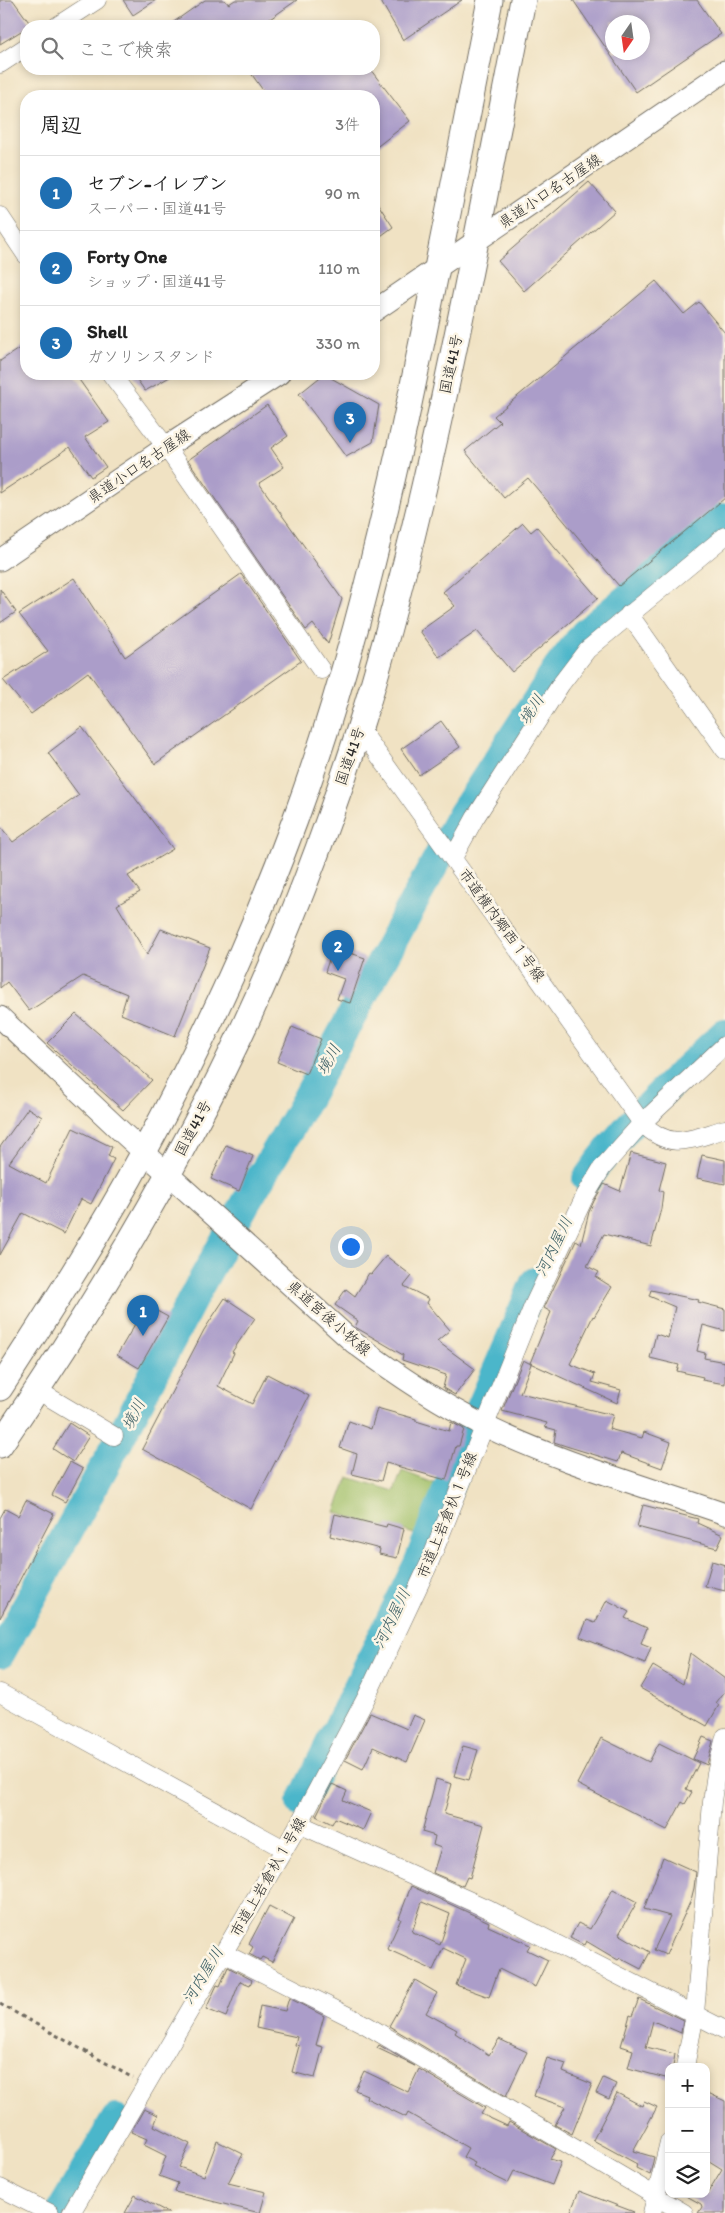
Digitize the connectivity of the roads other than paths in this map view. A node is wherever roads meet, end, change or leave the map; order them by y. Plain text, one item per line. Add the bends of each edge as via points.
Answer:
1 (97, 0) edge
2 (490, 0) edge
3 (523, 0) edge
4 (66, 20) edge
5 (20, 51) edge
6 (0, 64) edge
7 (725, 71) edge
8 (0, 216) edge
9 (476, 242) junction
10 (20, 247) edge
11 (436, 269) junction
12 (380, 307) edge
13 (116, 380) edge
14 (270, 380) edge
15 (166, 447) junction
16 (725, 536) edge
17 (0, 560) edge
18 (629, 614) junction
19 (321, 670) dead end
20 (360, 728) junction
21 (725, 750) edge
22 (453, 858) junction
23 (0, 1018) edge
24 (725, 1045) edge
25 (642, 1123) junction
26 (725, 1129) edge
27 (145, 1151) junction
28 (169, 1173) junction
29 (0, 1388) edge
30 (37, 1390) junction
31 (484, 1425) junction
32 (114, 1436) dead end
33 (0, 1444) edge
34 (725, 1514) edge
35 (0, 1693) edge
36 (725, 1737) edge
37 (299, 1824) junction
38 (284, 1849) junction
39 (225, 1954) junction
40 (696, 2014) junction
41 (725, 2030) edge
42 (686, 2063) edge
43 (666, 2153) edge
44 (0, 2188) edge
45 (654, 2205) edge
46 (50, 2213) edge
47 (71, 2213) edge
48 (684, 2213) edge

1 - 4 street
2 - 11 highway, 国道41号
3 - 9 highway, 国道41号
5 - 6 street
7 - 9 main road, 県道小口名古屋線
8 - 10 street
9 - 11 main road, 県道小口名古屋線
9 - 20 highway, 国道41号 via 440,420 387,635
11 - 12 main road, 県道小口名古屋線
11 - 27 highway, 国道41号 via 376,554 320,748 248,937
13 - 15 street
14 - 15 main road, 県道小口名古屋線
15 - 17 main road, 県道小口名古屋線
15 - 19 street
16 - 18 street
18 - 21 street
18 - 22 street via 587,650 561,684
20 - 22 street, 市道横内郷西１号線
20 - 28 highway, 国道41号 via 272,961 216,1082
22 - 25 street, 市道横内郷西１号線
23 - 27 main road, 県道宮後小牧線
24 - 25 street, 市道上岩倉杁１号線
25 - 26 street, 市道横内郷西１号線 via 657,1137 669,1141 682,1141
25 - 31 street, 市道上岩倉杁１号線 via 602,1168 585,1196 533,1306
27 - 28 main road, 県道宮後小牧線
27 - 29 highway, 国道41号
28 - 30 highway, 国道41号
28 - 31 main road, 県道宮後小牧線 via 353,1342 409,1381
30 - 32 street
30 - 33 highway, 国道41号
31 - 34 main road, 県道宮後小牧線 via 564,1459
31 - 37 street, 市道上岩倉杁１号線 via 428,1566 366,1698
35 - 38 street
36 - 40 street via 712,1802
37 - 38 street, 市道上岩倉杁１号線
37 - 40 street via 488,1909
38 - 39 street, 市道上岩倉杁１号線
39 - 45 street via 366,2025
39 - 47 street, 市道上岩倉杁１号線
40 - 41 street
40 - 42 street
43 - 45 street
44 - 46 street
45 - 48 street

